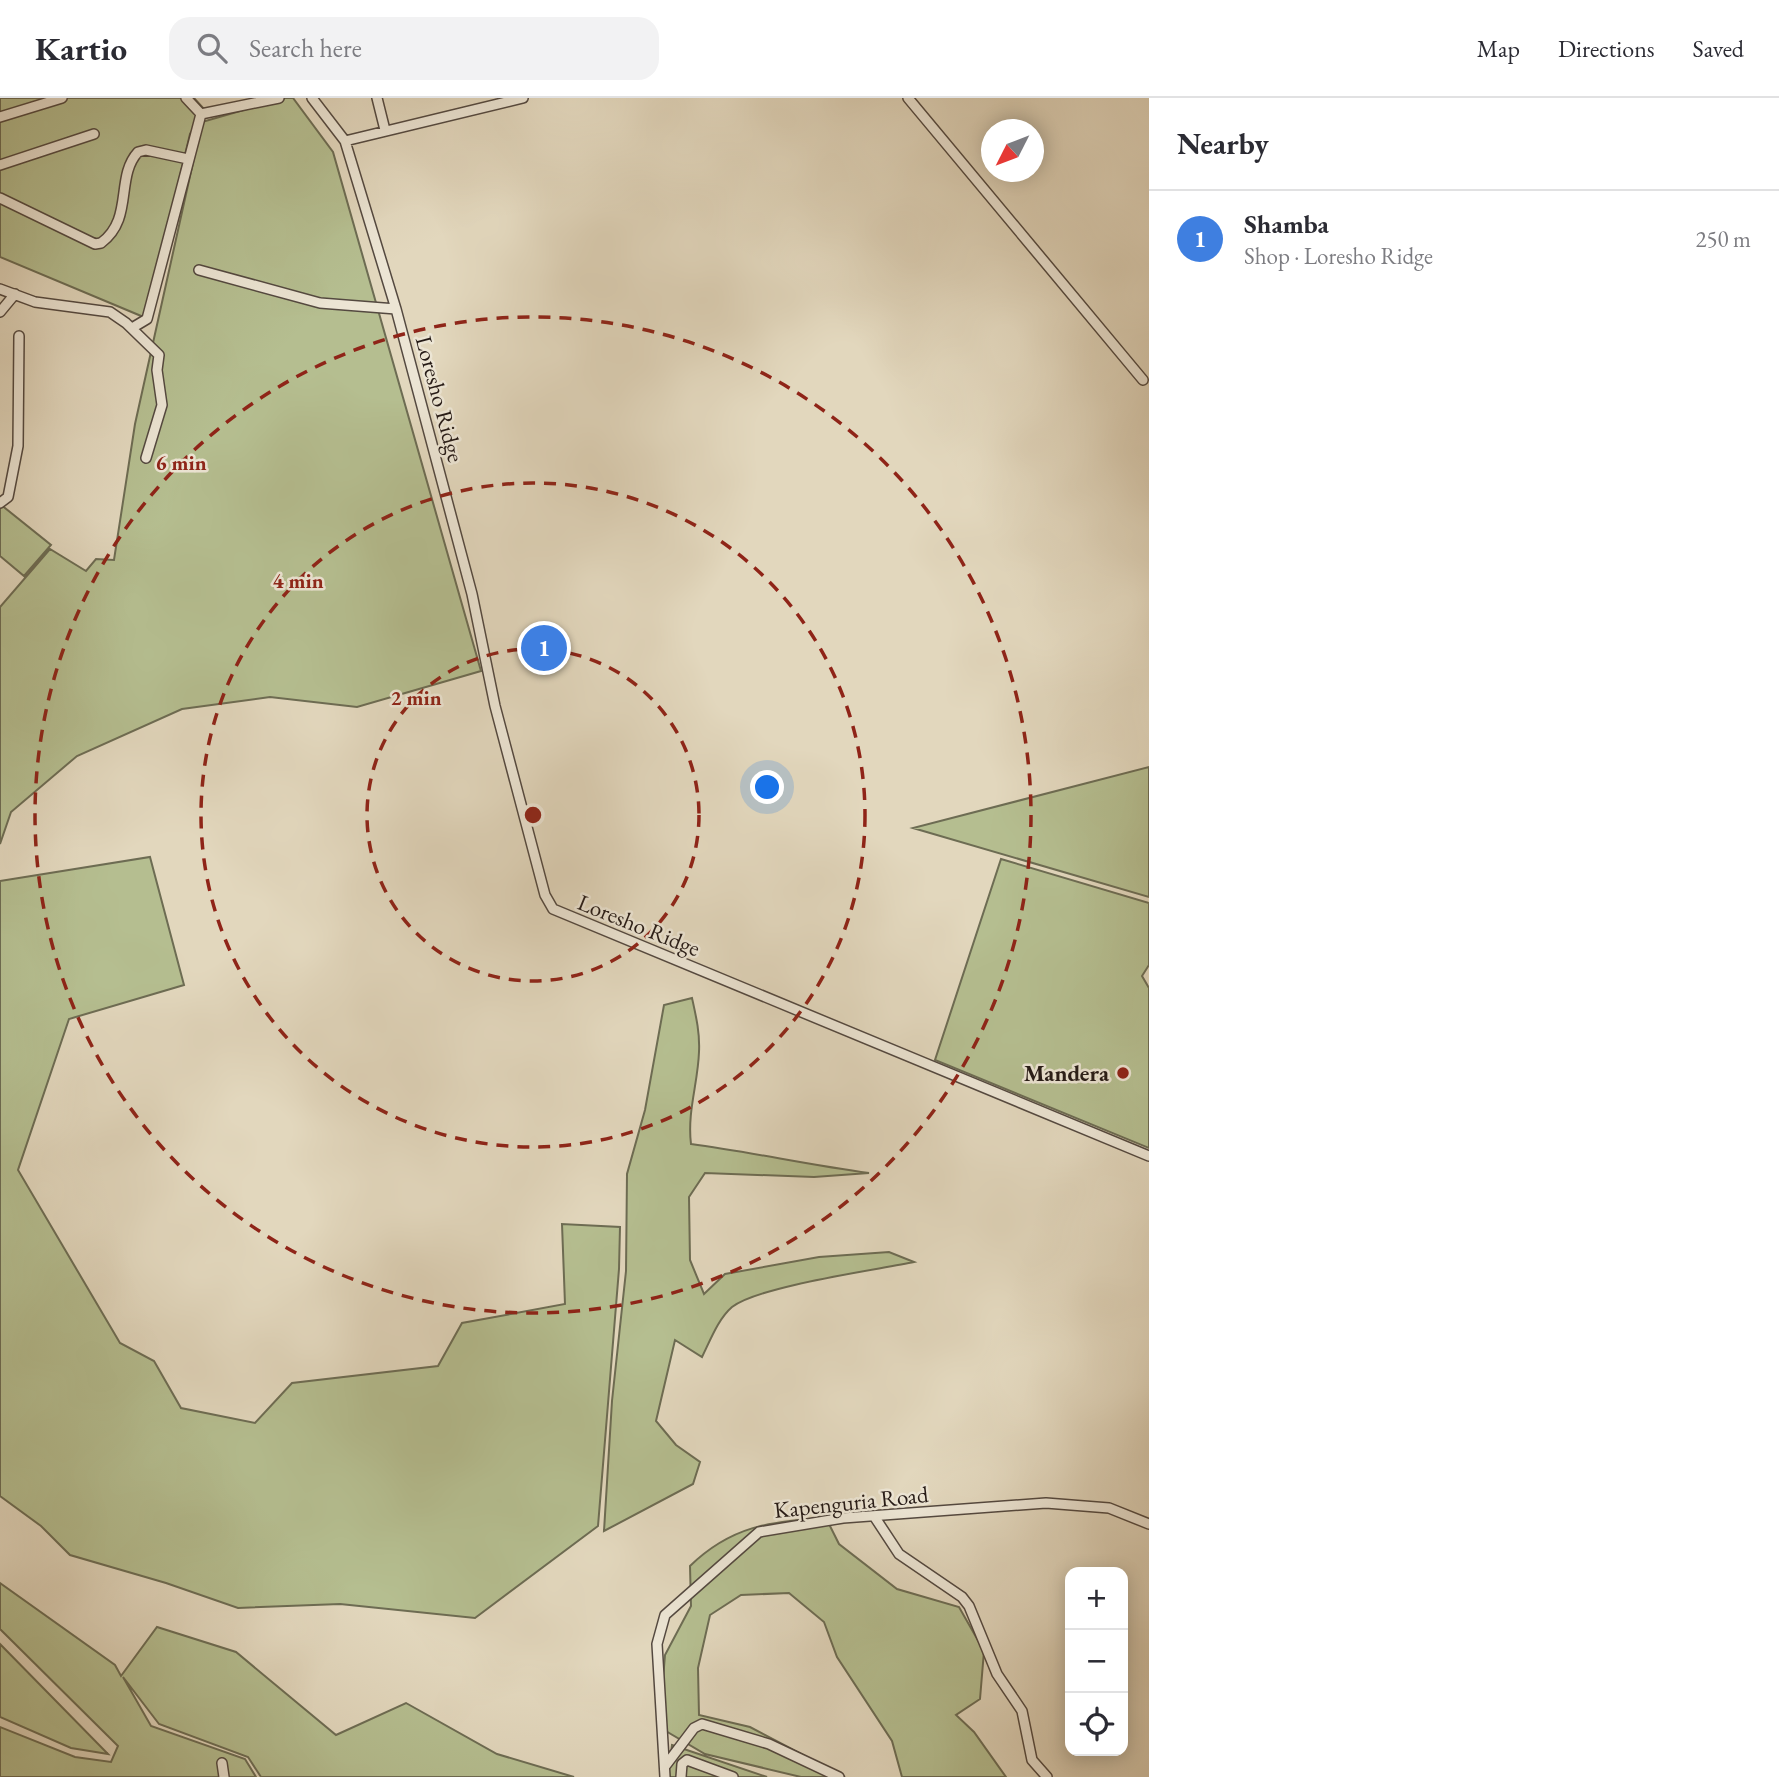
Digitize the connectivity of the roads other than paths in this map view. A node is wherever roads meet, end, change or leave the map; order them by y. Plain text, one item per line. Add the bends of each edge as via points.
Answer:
1 (62, 98) edge
2 (186, 98) edge
3 (279, 98) edge
4 (312, 98) edge
5 (377, 98) edge
6 (523, 98) edge
7 (908, 98) edge
8 (201, 114) junction
9 (0, 117) edge
10 (385, 130) junction
11 (94, 134) dead end
12 (345, 141) junction
13 (188, 159) junction
14 (0, 165) edge
15 (0, 198) edge
16 (199, 270) dead end
17 (0, 289) edge
18 (15, 295) junction
19 (396, 309) junction
20 (0, 312) edge
21 (132, 328) junction
22 (19, 336) dead end
23 (1143, 380) dead end
24 (146, 458) dead end
25 (0, 503) edge
26 (1149, 1156) edge
27 (874, 1516) junction
28 (1149, 1524) edge
29 (222, 1763) dead end
30 (666, 1765) junction
31 (225, 1777) edge
32 (665, 1777) edge
33 (681, 1777) edge
34 (733, 1777) edge
35 (839, 1777) edge
36 (1047, 1777) edge

1 - 9 street
2 - 8 street
3 - 8 street
4 - 12 street, Loresho Ridge
5 - 10 street
6 - 10 street
7 - 23 street
8 - 13 street
10 - 12 street
11 - 14 street
12 - 19 street, Loresho Ridge
13 - 15 street via 138,152 130,168 120,221 102,243 95,244
13 - 21 street via 147,319
16 - 19 street via 320,303
17 - 18 street
18 - 20 street
18 - 21 street via 110,312
19 - 26 street, Loresho Ridge via 473,599 505,744 545,895 553,909
21 - 24 street via 159,355 163,405
22 - 25 street via 18,446 8,498
27 - 28 street, Kapenguria Road via 1046,1503 1109,1508
27 - 30 street, Kapenguria Road via 759,1532 665,1615 657,1644
27 - 36 street via 899,1554 969,1606 997,1674 1022,1711 1032,1760
29 - 31 street
30 - 32 street, Kapenguria Road
30 - 35 street via 702,1724 769,1744
33 - 34 street via 687,1760

